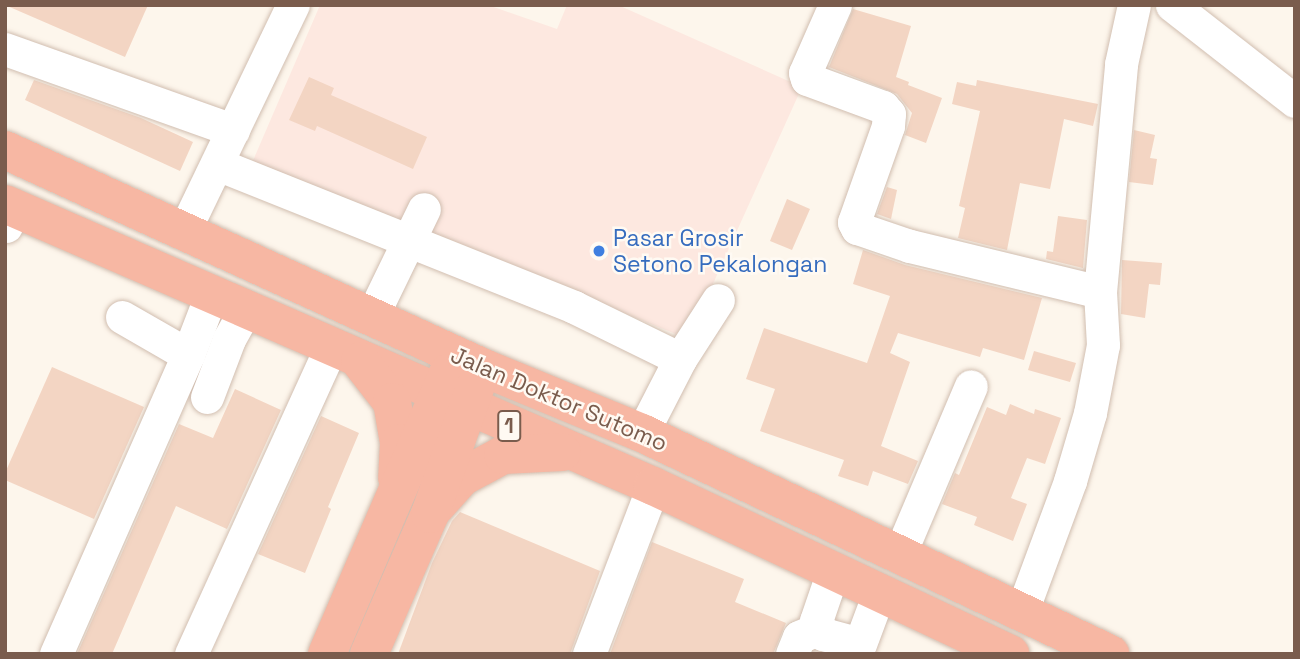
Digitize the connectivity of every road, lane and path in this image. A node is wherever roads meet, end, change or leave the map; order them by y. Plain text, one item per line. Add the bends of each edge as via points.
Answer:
1 (293, 5) edge
2 (835, 5) edge
3 (1134, 5) edge
4 (1172, 5) edge
5 (5, 49) edge
6 (1295, 101) edge
7 (233, 130) junction
8 (5, 150) edge
9 (217, 164) junction
10 (424, 209) dead end
11 (7, 219) edge
12 (184, 232) junction
13 (408, 242) junction
14 (1100, 292) junction
15 (211, 295) junction
16 (718, 300) dead end
17 (246, 308) junction
18 (122, 317) dead end
19 (371, 318) junction
20 (345, 353) junction
21 (188, 355) junction
22 (680, 359) junction
23 (469, 362) junction
24 (971, 386) dead end
25 (207, 397) dead end
26 (453, 401) junction
27 (642, 433) junction
28 (568, 452) junction
29 (653, 486) junction
30 (395, 497) junction
31 (430, 514) junction
32 (900, 554) junction
33 (833, 571) junction
34 (880, 593) junction
35 (1022, 611) junction
36 (818, 629) junction
37 (858, 649) edge
38 (1004, 652) edge
39 (56, 654) edge
40 (191, 654) edge
41 (327, 654) edge
42 (369, 654) edge
43 (589, 654) edge
44 (792, 654) edge
45 (1110, 654) edge

1 - 7 street
2 - 14 street via 805,73 807,79 883,107 889,114 854,222 857,228 910,246
3 - 14 street via 1121,64
4 - 6 street
5 - 7 street
7 - 9 street
8 - 12 highway, Jalan Doktor Sutomo / 1
9 - 12 street
9 - 13 street
10 - 13 street
11 - 15 highway, Jalan Doktor Sutomo / 1
12 - 19 highway, Jalan Doktor Sutomo / 1
13 - 19 street
13 - 22 street via 574,307
14 - 35 street via 1103,345 1090,413
15 - 17 highway, Jalan Doktor Sutomo / 1
15 - 21 street
16 - 22 street
17 - 20 highway, Jalan Doktor Sutomo / 1
17 - 25 street
18 - 21 street
19 - 23 highway, Jalan Doktor Sutomo / 1
20 - 26 highway, Jalan Doktor Sutomo / 1
20 - 30 highway via 392,402 400,443
20 - 40 street
21 - 39 street
22 - 27 street
23 - 26 highway
23 - 27 highway, Jalan Doktor Sutomo / 1
24 - 32 street
26 - 28 highway, Jalan Doktor Sutomo / 1
26 - 30 highway
26 - 31 highway
27 - 32 highway, Jalan Doktor Sutomo / 1
28 - 29 highway, Jalan Doktor Sutomo / 1
28 - 31 highway via 503,455 462,477
29 - 33 highway, Jalan Doktor Sutomo / 1
29 - 43 street
30 - 41 highway
31 - 42 highway
32 - 35 highway, Jalan Doktor Sutomo / 1
33 - 34 highway, Jalan Doktor Sutomo / 1
33 - 36 street via 816,621
34 - 37 street
34 - 38 highway, Jalan Doktor Sutomo / 1
35 - 45 highway, Jalan Doktor Sutomo / 1
36 - 37 street
36 - 44 street via 799,636

